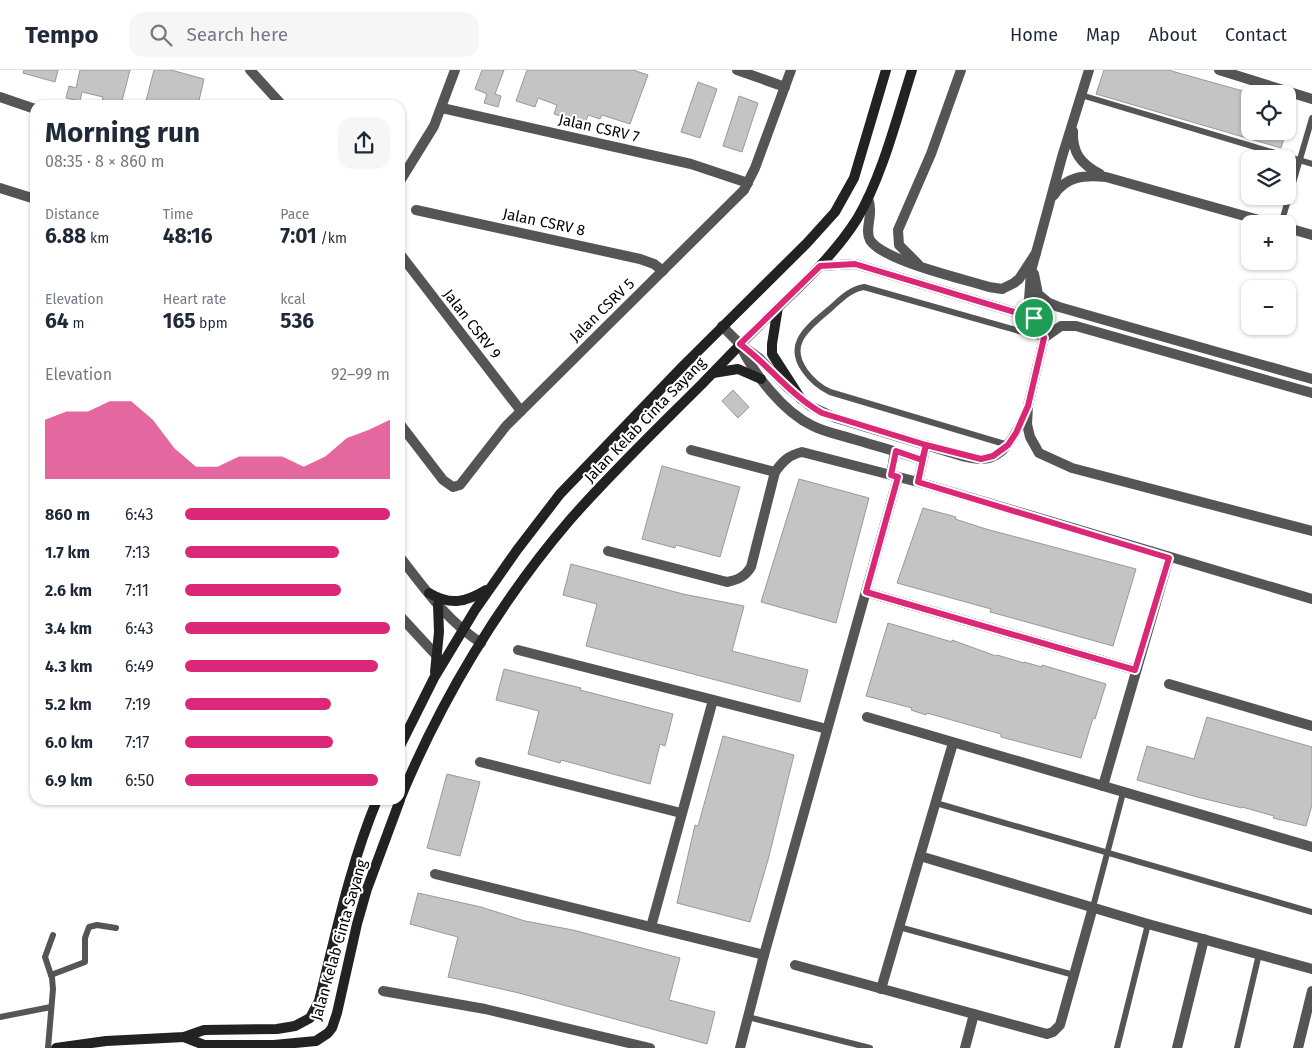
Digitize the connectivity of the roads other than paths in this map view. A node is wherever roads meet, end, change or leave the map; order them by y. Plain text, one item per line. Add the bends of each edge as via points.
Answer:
1 (250, 70) edge
2 (455, 70) edge
3 (738, 70) edge
4 (791, 70) edge
5 (886, 70) edge
6 (912, 70) edge
7 (961, 70) edge
8 (1219, 70) edge
9 (1090, 71) edge
10 (785, 87) junction
11 (1081, 96) junction
12 (0, 97) edge
13 (1312, 99) edge
14 (277, 100) edge
15 (30, 107) edge
16 (442, 108) junction
17 (1312, 118) edge
18 (1074, 120) junction
19 (1300, 160) junction
20 (1312, 164) edge
21 (405, 173) edge
22 (1106, 177) junction
23 (748, 183) junction
24 (0, 188) edge
25 (30, 197) edge
26 (868, 198) junction
27 (1050, 200) junction
28 (416, 210) dead end
29 (1241, 215) edge
30 (1284, 215) edge
31 (1296, 230) edge
32 (1312, 235) edge
33 (1036, 252) junction
34 (405, 260) edge
35 (820, 266) junction
36 (919, 266) junction
37 (662, 271) junction
38 (778, 308) junction
39 (1034, 318) junction
40 (722, 326) junction
41 (1044, 338) junction
42 (740, 344) junction
43 (713, 372) junction
44 (760, 379) junction
45 (1312, 379) edge
46 (1312, 393) edge
47 (801, 399) junction
48 (1028, 406) junction
49 (521, 411) junction
50 (405, 431) edge
51 (926, 445) junction
52 (1008, 445) junction
53 (690, 450) dead end
54 (896, 451) junction
55 (922, 460) junction
56 (775, 472) junction
57 (895, 476) junction
58 (918, 482) junction
59 (1312, 531) edge
60 (608, 552) dead end
61 (1169, 558) junction
62 (405, 563) edge
63 (491, 587) junction
64 (866, 592) junction
65 (429, 593) junction
66 (1312, 599) edge
67 (438, 605) junction
68 (405, 621) edge
69 (462, 630) junction
70 (481, 643) junction
71 (518, 650) dead end
72 (437, 656) junction
73 (1135, 670) junction
74 (434, 678) junction
75 (1169, 684) dead end
76 (714, 700) junction
77 (867, 718) dead end
78 (1312, 726) edge
79 (827, 728) junction
80 (405, 736) edge
81 (954, 743) junction
82 (480, 762) dead end
83 (1103, 786) junction
84 (405, 789) edge
85 (1122, 792) junction
86 (936, 803) junction
87 (375, 805) edge
88 (398, 805) edge
89 (681, 813) junction
90 (1312, 847) edge
91 (1107, 852) junction
92 (920, 856) junction
93 (435, 874) dead end
94 (1093, 907) junction
95 (1312, 912) edge
96 (1148, 924) junction
97 (899, 926) junction
98 (651, 927) junction
99 (116, 928) dead end
100 (53, 935) dead end
101 (1204, 939) junction
102 (1259, 954) junction
103 (764, 955) junction
104 (795, 966) dead end
105 (1312, 969) edge
106 (51, 975) junction
107 (1074, 975) junction
108 (881, 989) junction
109 (383, 991) dead end
110 (1312, 991) edge
111 (51, 1007) junction
112 (974, 1014) junction
113 (0, 1017) edge
114 (748, 1017) junction
115 (184, 1037) junction
116 (48, 1048) edge
117 (56, 1048) edge
118 (650, 1048) edge
119 (740, 1048) edge
120 (870, 1048) edge
121 (966, 1048) edge
122 (1117, 1048) edge
123 (1177, 1048) edge
124 (1236, 1048) edge
125 (1298, 1048) edge

1 - 14 street
2 - 16 street
3 - 10 street
4 - 10 street, Jalan CSRV 5
5 - 40 main road, Jalan Kelab Cinta Sayang via 855,173 835,212
6 - 26 main road, Jalan Kelab Cinta Sayang
7 - 36 street via 931,154 898,230 899,245
8 - 13 street
9 - 11 street
10 - 23 street, Jalan CSRV 5
11 - 18 street
11 - 19 lane
12 - 15 street
16 - 21 street
16 - 23 street, Jalan CSRV 7 via 692,164
17 - 19 lane
18 - 22 street via 1073,140 1077,155 1087,167
18 - 27 street
19 - 20 lane
19 - 30 lane
22 - 27 street via 1088,175 1073,178 1062,185
22 - 29 street
23 - 37 street, Jalan CSRV 5
24 - 25 street
26 - 35 main road, Jalan Kelab Cinta Sayang via 844,237
26 - 36 street via 870,240 887,254
27 - 33 street
28 - 37 street, Jalan CSRV 8 via 640,259
31 - 32 street
33 - 36 street via 1019,279 1002,289 989,288
33 - 39 street via 1028,289
33 - 45 street via 1036,288 1050,303
34 - 49 street, Jalan CSRV 9
35 - 38 main road, Jalan Kelab Cinta Sayang
35 - 39 street via 855,264
37 - 49 street, Jalan CSRV 5
38 - 42 main road, Jalan Kelab Cinta Sayang
38 - 47 main road via 772,354
39 - 41 street
40 - 42 street
40 - 63 main road, Jalan Kelab Cinta Sayang via 560,494
41 - 46 street via 1061,326 1076,326
41 - 48 street
41 - 52 lane via 864,287 852,290 822,315 799,343 804,370 818,386 830,392
42 - 43 main road, Jalan Kelab Cinta Sayang
42 - 44 street
42 - 47 street
43 - 44 main road via 738,369
43 - 70 main road, Jalan Kelab Cinta Sayang via 568,523 514,593
44 - 54 street via 794,414 813,427
47 - 51 street via 836,418
48 - 52 street
48 - 59 street via 1027,424 1034,446 1039,453 1058,463
49 - 50 street, Jalan CSRV 5 via 457,487 443,480
51 - 52 street via 981,459 993,456
51 - 55 street
53 - 56 street
54 - 55 street
54 - 57 street
55 - 58 street
56 - 57 street via 792,454 802,452
56 - 60 street via 751,567 738,580 727,582
57 - 58 street
57 - 64 street
58 - 61 street
61 - 66 street
61 - 73 street
62 - 65 street
63 - 65 main road via 472,598 457,601 444,600
63 - 69 main road, Jalan Kelab Cinta Sayang
64 - 73 street
64 - 79 street
65 - 67 street
67 - 69 street
67 - 72 main road
68 - 72 street
69 - 70 street
69 - 74 main road, Jalan Kelab Cinta Sayang
70 - 84 main road, Jalan Kelab Cinta Sayang via 437,720
71 - 76 street
72 - 74 main road
73 - 83 street
74 - 80 main road, Jalan Kelab Cinta Sayang
75 - 78 street
76 - 79 street
76 - 89 street
77 - 81 street
79 - 103 street
81 - 83 street
81 - 86 street
82 - 89 street
83 - 85 street
85 - 90 street
85 - 91 lane
86 - 91 lane
86 - 92 street
87 - 115 main road, Jalan Kelab Cinta Sayang via 348,882 319,1001 310,1018 295,1026 277,1029 204,1030
88 - 115 main road, Jalan Kelab Cinta Sayang via 367,889 337,1013 328,1033 316,1041 274,1045 204,1045
89 - 98 street
91 - 94 lane
91 - 95 lane
92 - 94 street
92 - 97 street
93 - 98 street
94 - 96 street
94 - 107 street
96 - 101 street
96 - 122 lane
97 - 107 lane
97 - 108 street
98 - 103 street
99 - 106 lane via 97,925 89,928 85,938 85,962
100 - 106 lane via 45,957
101 - 102 street
101 - 123 street
102 - 105 street
102 - 124 lane
103 - 114 street
104 - 108 street
106 - 111 lane
107 - 112 street via 1060,1025 1053,1032 1039,1033
108 - 112 street
109 - 118 street via 485,1009
110 - 125 street
111 - 113 lane
111 - 116 lane
112 - 121 street
114 - 119 street
114 - 120 lane
115 - 117 main road, Jalan Kelab Cinta Sayang

